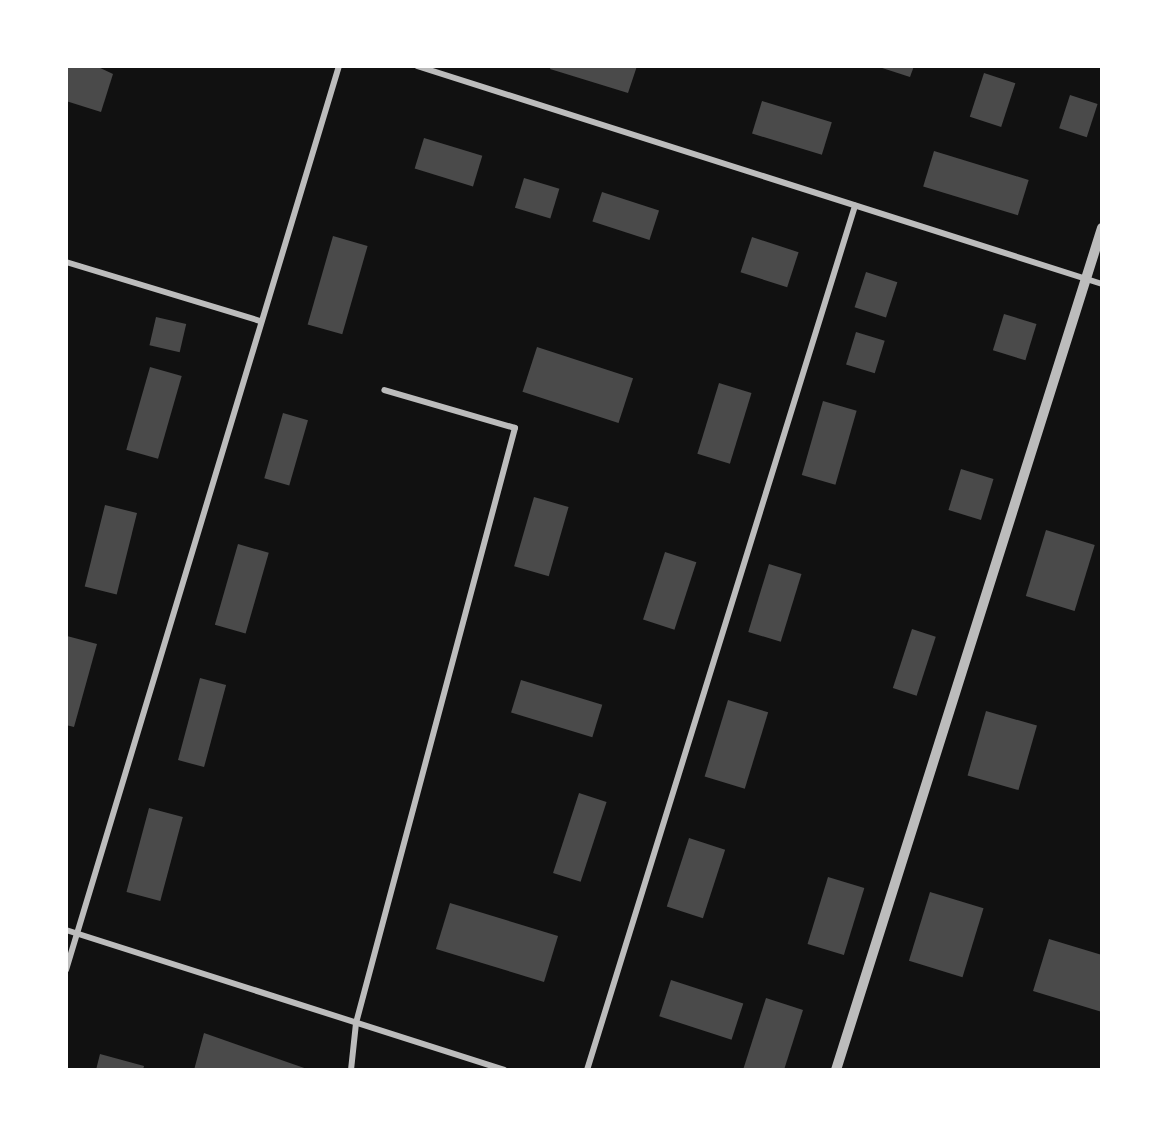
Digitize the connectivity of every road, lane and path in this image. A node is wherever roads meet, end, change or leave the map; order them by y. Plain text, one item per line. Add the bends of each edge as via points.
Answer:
1 (339, 66) edge
2 (417, 66) edge
3 (855, 206) junction
4 (1102, 228) edge
5 (66, 262) edge
6 (1086, 280) junction
7 (1102, 284) edge
8 (260, 321) junction
9 (384, 390) dead end
10 (66, 930) edge
11 (78, 933) junction
12 (66, 970) edge
13 (356, 1023) junction
14 (351, 1070) edge
15 (504, 1070) edge
16 (587, 1070) edge
17 (836, 1070) edge

1 - 8 street
2 - 3 street
3 - 6 street
3 - 16 street
4 - 6 street
5 - 8 street
6 - 7 street
6 - 17 street
8 - 11 street
9 - 13 street via 514,428
10 - 11 street
11 - 12 street
11 - 13 street
13 - 14 street
13 - 15 street

